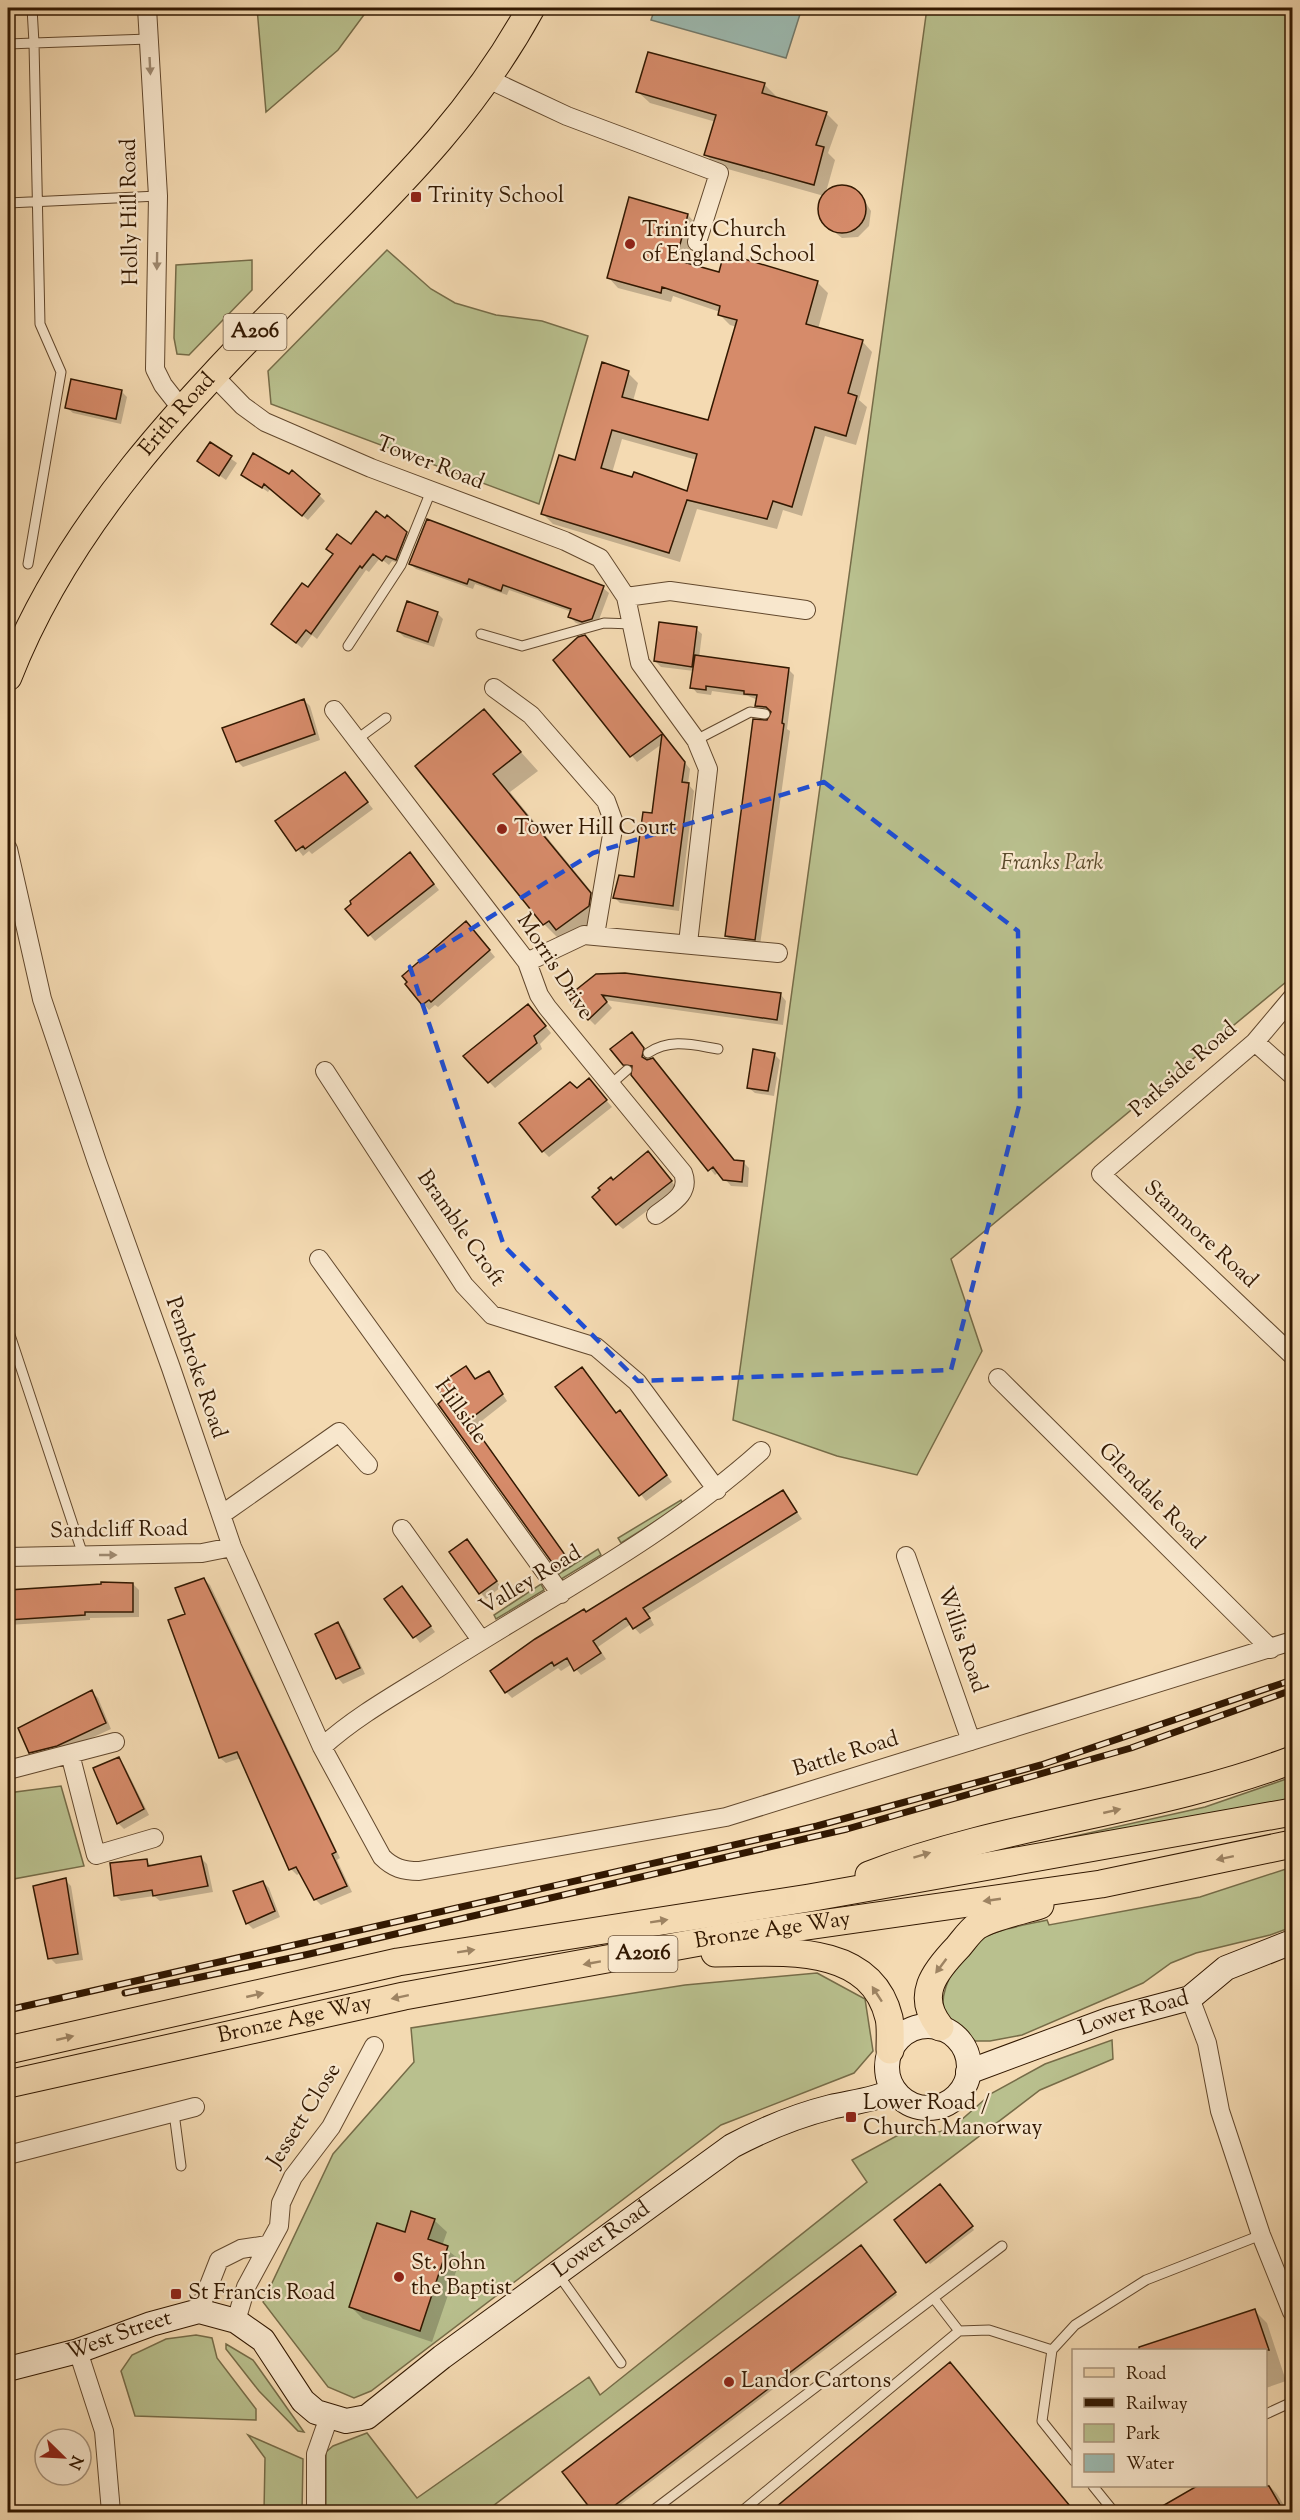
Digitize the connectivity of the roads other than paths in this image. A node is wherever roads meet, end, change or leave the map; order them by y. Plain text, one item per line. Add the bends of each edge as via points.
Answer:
1 (32, 8) edge
2 (147, 8) edge
3 (531, 8) edge
4 (149, 39) junction
5 (34, 43) junction
6 (8, 44) edge
7 (488, 79) junction
8 (158, 196) junction
9 (38, 202) junction
10 (8, 203) edge
11 (697, 242) dead end
12 (213, 375) junction
13 (181, 408) junction
14 (431, 491) junction
15 (28, 564) dead end
16 (626, 597) junction
17 (806, 610) dead end
18 (633, 624) junction
19 (481, 634) dead end
20 (348, 646) dead end
21 (8, 677) edge
22 (494, 688) dead end
23 (334, 711) dead end
24 (765, 714) dead end
25 (386, 718) dead end
26 (356, 740) junction
27 (696, 740) junction
28 (8, 849) edge
29 (595, 935) junction
30 (688, 943) junction
31 (778, 953) dead end
32 (527, 962) junction
33 (1293, 998) edge
34 (1255, 1042) junction
35 (718, 1049) dead end
36 (648, 1053) dead end
37 (627, 1070) dead end
38 (325, 1071) dead end
39 (1293, 1075) edge
40 (610, 1085) junction
41 (1101, 1174) joint
42 (656, 1215) dead end
43 (319, 1259) dead end
44 (8, 1329) edge
45 (1293, 1355) edge
46 (998, 1378) dead end
47 (761, 1451) dead end
48 (368, 1466) dead end
49 (717, 1490) junction
50 (221, 1515) junction
51 (402, 1529) dead end
52 (232, 1547) junction
53 (83, 1555) junction
54 (906, 1556) dead end
55 (8, 1557) edge
56 (561, 1594) junction
57 (481, 1640) junction
58 (1293, 1641) edge
59 (1271, 1650) junction
60 (971, 1741) junction
61 (115, 1743) dead end
62 (322, 1747) junction
63 (70, 1754) junction
64 (1293, 1760) edge
65 (9, 1765) edge
66 (1293, 1812) edge
67 (154, 1838) dead end
68 (1293, 1844) edge
69 (403, 1871) joint
70 (1101, 1884) junction
71 (809, 1898) junction
72 (1293, 1942) edge
73 (642, 1954) junction
74 (1190, 1998) junction
75 (940, 2027) junction
76 (374, 2046) dead end
77 (8, 2050) edge
78 (890, 2050) junction
79 (968, 2072) junction
80 (8, 2084) edge
81 (894, 2091) junction
82 (195, 2108) dead end
83 (174, 2113) junction
84 (8, 2155) edge
85 (181, 2166) dead end
86 (1262, 2235) junction
87 (267, 2245) junction
88 (1002, 2246) dead end
89 (558, 2274) junction
90 (935, 2300) junction
91 (1292, 2310) edge
92 (200, 2311) junction
93 (236, 2321) junction
94 (959, 2331) junction
95 (1052, 2350) junction
96 (78, 2351) junction
97 (621, 2363) dead end
98 (8, 2369) edge
99 (1293, 2402) edge
100 (1267, 2414) edge
101 (329, 2417) junction
102 (1072, 2458) edge
103 (1094, 2487) edge
104 (111, 2512) edge
105 (316, 2512) edge
106 (651, 2512) edge
107 (741, 2512) edge
108 (1114, 2512) edge

1 - 5 lane
2 - 4 street, Holly Hill Road
3 - 7 main road, Erith Road / A206
4 - 5 lane
4 -> 8 street, Holly Hill Road
5 - 6 lane
5 - 9 lane
7 - 11 street via 540,104 719,173
7 - 12 main road, Erith Road / A206 via 452,128 409,176
8 - 9 lane
8 -> 13 street, Holly Hill Road via 155,369
9 - 10 lane
9 - 15 lane via 40,324 61,372
12 - 13 main road, Erith Road / A206
12 - 14 street, Tower Road via 243,406 266,422
13 - 21 main road, Erith Road / A206 via 119,483 56,576 24,636
14 - 16 street, Tower Road via 600,558
14 - 20 lane via 401,565
16 - 17 street via 670,591
16 - 18 street, Tower Road
18 - 19 lane via 604,623 522,646
18 - 27 street, Tower Road via 640,663
22 - 29 street via 531,715 606,801 614,823
23 - 26 street, Morris Drive
24 - 27 lane via 750,712
25 - 26 lane
26 - 32 street, Morris Drive
27 - 30 street, Tower Road via 708,777
28 - 50 street, Pembroke Road via 42,999
29 - 30 street
29 - 32 street via 584,935
30 - 31 street
32 - 40 street, Morris Drive via 539,995
33 - 34 street, Parkside Road
34 - 39 street
34 - 41 street, Parkside Road
35 - 36 lane via 662,1044
37 - 40 lane
38 - 49 street, Bramble Croft via 464,1285 492,1315 597,1347 636,1382
40 - 42 street, Morris Drive via 686,1180 679,1197
41 - 45 street, Stanmore Road
43 - 56 street, Hillside
44 - 53 lane
46 - 59 street, Glendale Road
47 - 49 street, Valley Road
48 - 50 street via 339,1432
49 - 56 street, Valley Road
50 - 52 street, Pembroke Road
51 - 57 street
53 -> 52 street, Sandcliff Road via 202,1553
52 - 62 street, Pembroke Road
53 - 55 street, Sandcliff Road
54 - 60 street, Willis Road
56 - 57 street, Valley Road
57 - 62 street, Valley Road via 356,1719
58 - 59 street, Battle Road
59 - 60 street, Battle Road
60 - 69 street, Battle Road via 726,1817
61 - 63 street
62 - 69 street, Pembroke Road via 382,1857
63 - 65 street
63 - 67 street via 96,1855
71 -> 64 main road via 922,1854 1186,1794
66 - 71 main road, Bronze Age Way / A2016
68 -> 70 main road, Bronze Age Way / A2016
70 -> 73 main road, Bronze Age Way / A2016 via 722,1938
70 -> 75 main road via 977,1926 931,1980 927,1999 930,2015
77 -> 71 main road, Bronze Age Way / A2016 via 398,1962
72 - 74 street, Lower Road via 1226,1968
78 -> 73 main road via 889,2019 881,1998 865,1977 840,1961 801,1952
73 -> 80 main road, Bronze Age Way / A2016 via 404,1996
74 - 79 street, Lower Road via 1111,2019
74 - 86 street via 1207,2043 1220,2111
75 - 78 street via 923,2025 909,2030
75 - 79 street via 962,2044
76 - 87 street, Jessett Close via 331,2127 293,2177 281,2203 279,2226
78 - 81 street via 886,2066
79 - 81 street via 962,2091 951,2101 932,2108 918,2107
81 - 89 street, Lower Road via 775,2123 732,2146
82 - 83 street
83 - 84 street
83 - 85 lane
86 - 91 street
86 - 95 lane via 1146,2280 1075,2325
87 - 92 street via 219,2259
87 - 93 street, Jessett Close via 246,2287
88 - 90 lane
89 - 97 lane
89 - 101 street, Lower Road via 442,2357 367,2417 346,2421
90 - 94 lane
90 - 106 lane
92 - 93 street, West Street
92 - 96 street, West Street
93 - 101 street, West Street via 263,2340 303,2401
94 - 95 lane via 989,2330
94 - 107 lane
95 - 102 lane via 1042,2421
96 - 98 street, West Street
96 - 104 street via 104,2431
99 - 100 lane
101 - 105 street via 316,2454
103 - 108 lane

